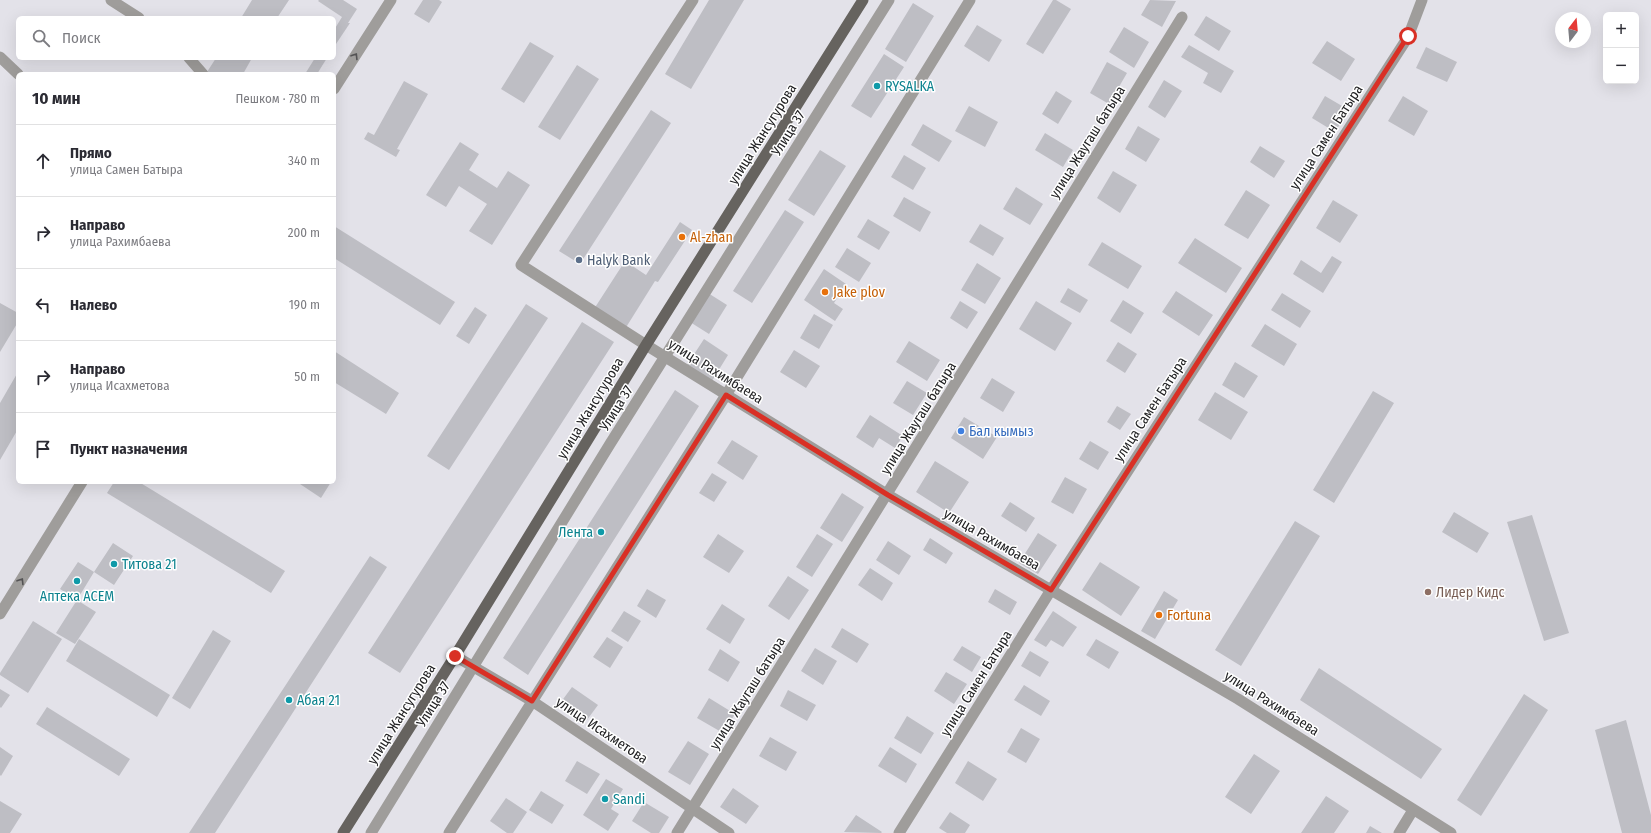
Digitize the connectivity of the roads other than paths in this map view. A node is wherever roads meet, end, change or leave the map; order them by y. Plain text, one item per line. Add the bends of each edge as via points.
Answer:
1 (111, 0) edge
2 (390, 0) edge
3 (693, 0) edge
4 (863, 0) edge
5 (889, 0) edge
6 (970, 0) edge
7 (1422, 0) edge
8 (136, 16) edge
9 (1182, 17) dead end
10 (0, 57) edge
11 (192, 60) edge
12 (16, 72) edge
13 (201, 72) edge
14 (336, 86) edge
15 (646, 345) junction
16 (726, 395) junction
17 (81, 484) edge
18 (888, 495) junction
19 (1051, 590) junction
20 (0, 614) edge
21 (455, 656) junction
22 (532, 701) junction
23 (693, 809) junction
24 (1413, 810) junction
25 (343, 833) edge
26 (371, 833) edge
27 (448, 833) edge
28 (677, 833) edge
29 (729, 833) edge
30 (899, 833) edge
31 (1399, 833) edge
32 (1451, 833) edge

1 - 8 street
14 -> 2 street
3 - 15 street, улица Рахимбаева via 522,265
4 - 15 main road, улица Жансугурова
5 - 26 street, Улица 37 via 610,444
6 - 16 street
7 - 19 street, улица Самен Батыра via 1408,36
9 - 18 street, улица Жаугаш батыра
10 - 12 street
11 - 13 street
15 - 16 street, улица Рахимбаева
15 - 21 main road, улица Жансугурова
16 - 18 street, улица Рахимбаева
16 - 22 street
20 -> 17 street
18 - 19 street, улица Рахимбаева
18 - 23 street, улица Жаугаш батыра
19 - 24 street, улица Рахимбаева via 1238,699
19 - 30 street, улица Самен Батыра
21 - 22 street, улица Исахметова
21 - 25 main road, улица Жансугурова
22 - 23 street, улица Исахметова
22 - 27 street
23 - 28 street, улица Жаугаш батыра
23 - 29 street, улица Исахметова
24 - 31 street
24 - 32 street, улица Рахимбаева

